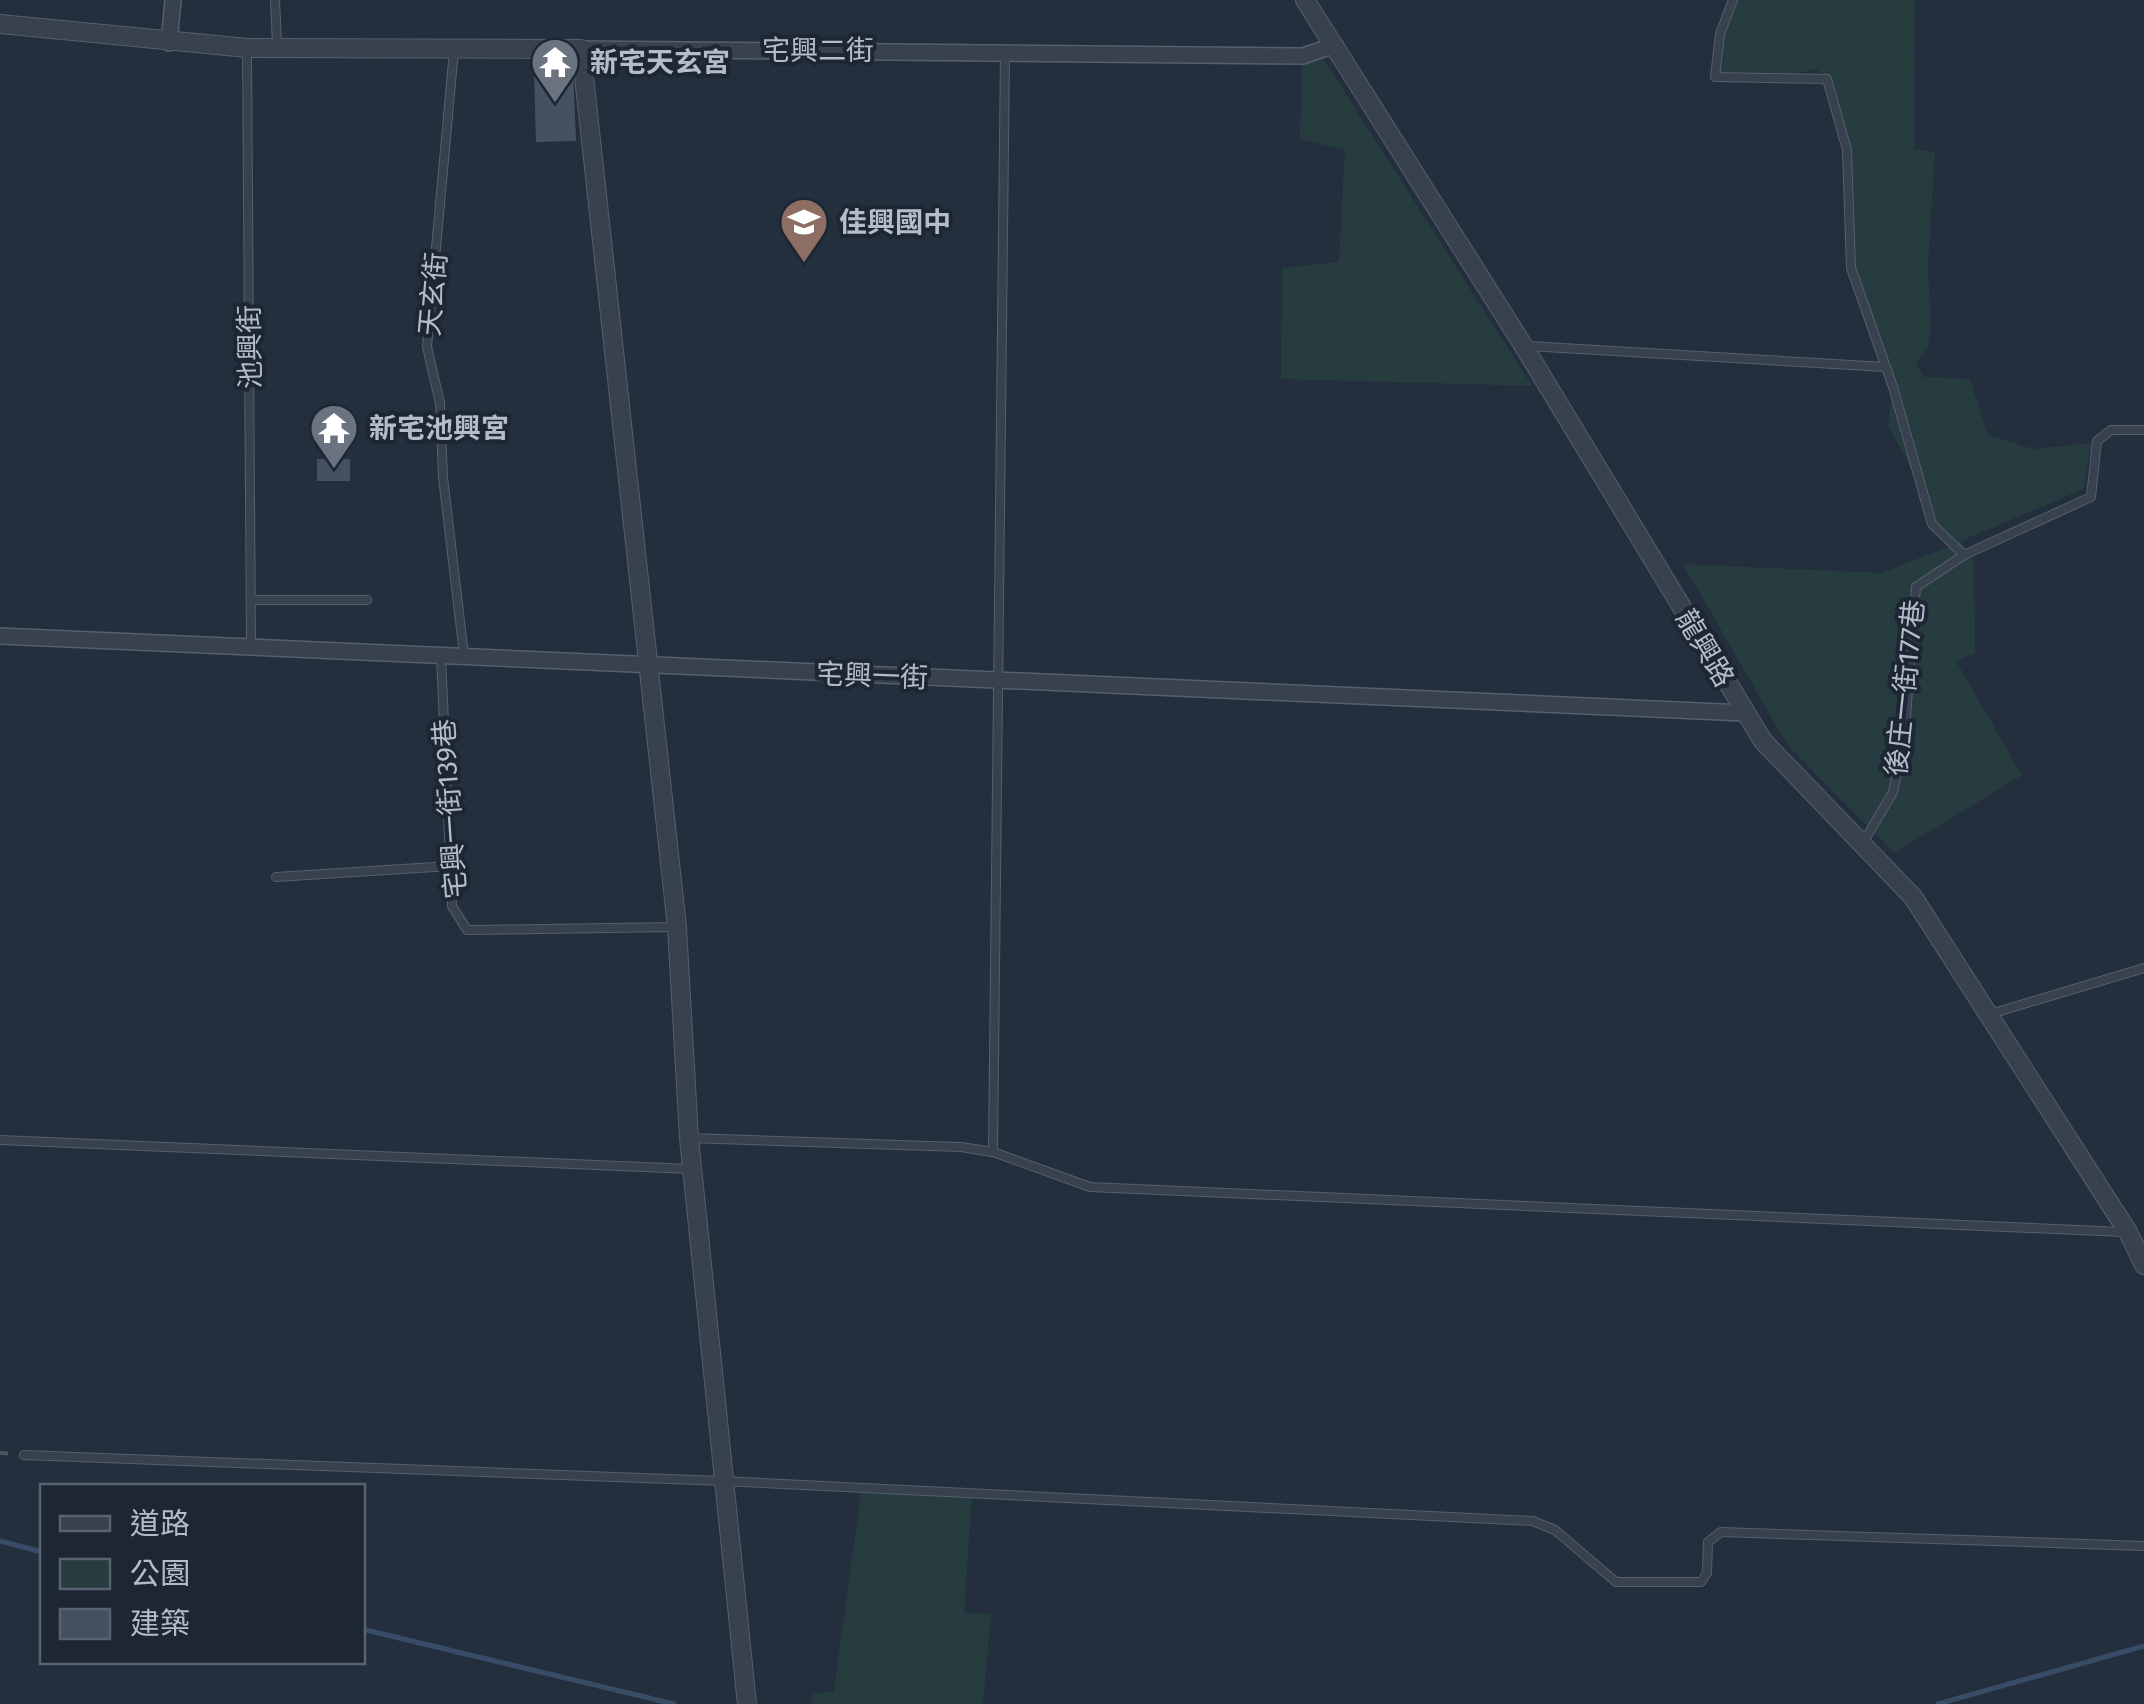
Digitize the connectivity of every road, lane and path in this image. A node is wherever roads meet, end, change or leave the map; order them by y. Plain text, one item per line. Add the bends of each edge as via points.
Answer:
1 (173, 0) edge
2 (275, 0) edge
3 (1305, 0) edge
4 (1733, 0) edge
5 (0, 24) edge
6 (169, 43) junction
7 (1335, 45) junction
8 (247, 48) junction
9 (277, 48) junction
10 (454, 50) junction
11 (581, 50) junction
12 (1004, 51) junction
13 (1523, 345) junction
14 (1885, 367) junction
15 (2144, 430) edge
16 (1964, 555) junction
17 (251, 600) junction
18 (367, 600) dead end
19 (0, 636) edge
20 (251, 646) junction
21 (441, 656) junction
22 (464, 656) junction
23 (648, 666) junction
24 (998, 681) junction
25 (1744, 713) junction
26 (1862, 844) junction
27 (450, 866) junction
28 (276, 877) dead end
29 (677, 926) junction
30 (2144, 968) edge
31 (1990, 1014) junction
32 (689, 1138) junction
33 (0, 1140) edge
34 (994, 1152) junction
35 (694, 1169) junction
36 (2128, 1232) junction
37 (2144, 1265) edge
38 (24, 1454) dead end
39 (722, 1482) junction
40 (2144, 1546) edge
41 (746, 1704) edge

1 - 6 street
2 - 9 lane
3 - 7 street, 龍興路
4 - 14 lane via 1715,77 1827,79 1847,150 1851,268
5 - 6 street, 宅興二街
6 - 8 street, 宅興二街
7 - 12 street, 宅興二街 via 1303,56
7 - 13 street, 龍興路
8 - 9 street, 宅興二街
8 - 17 lane, 池興街
9 - 10 street, 宅興二街
10 - 11 street, 宅興二街
10 - 22 lane, 天玄街 via 427,346 440,403
11 - 12 street, 宅興二街
11 - 23 street
12 - 24 lane
13 - 14 lane
13 - 25 street, 龍興路
14 - 16 lane via 1932,524
15 - 16 lane, 後庄一街177巷 via 2111,430 2097,441 2091,497
16 - 26 lane, 後庄一街177巷 via 1916,587 1904,742 1893,792
17 - 18 lane
17 - 20 lane, 池興街
19 - 20 street, 宅興一街
20 - 21 street, 宅興一街
21 - 22 street, 宅興一街
21 - 27 lane, 宅興一街139巷
22 - 23 street, 宅興一街
23 - 24 street, 宅興一街
23 - 29 street
24 - 25 street, 宅興一街
24 - 34 lane
25 - 26 street, 龍興路 via 1762,741
26 - 31 street, 龍興路 via 1913,897
27 - 28 lane
27 - 29 lane, 宅興一街139巷 via 452,906 467,930
29 - 32 street
30 - 31 lane
31 - 36 street, 龍興路
32 - 34 lane
32 - 35 street
33 - 35 lane
34 - 36 lane via 1090,1187
35 - 39 street
36 - 37 street, 龍興路
38 - 39 lane
39 - 40 lane via 1532,1522 1556,1530 1626,1585 1701,1582 1708,1542 1721,1532
39 - 41 street

